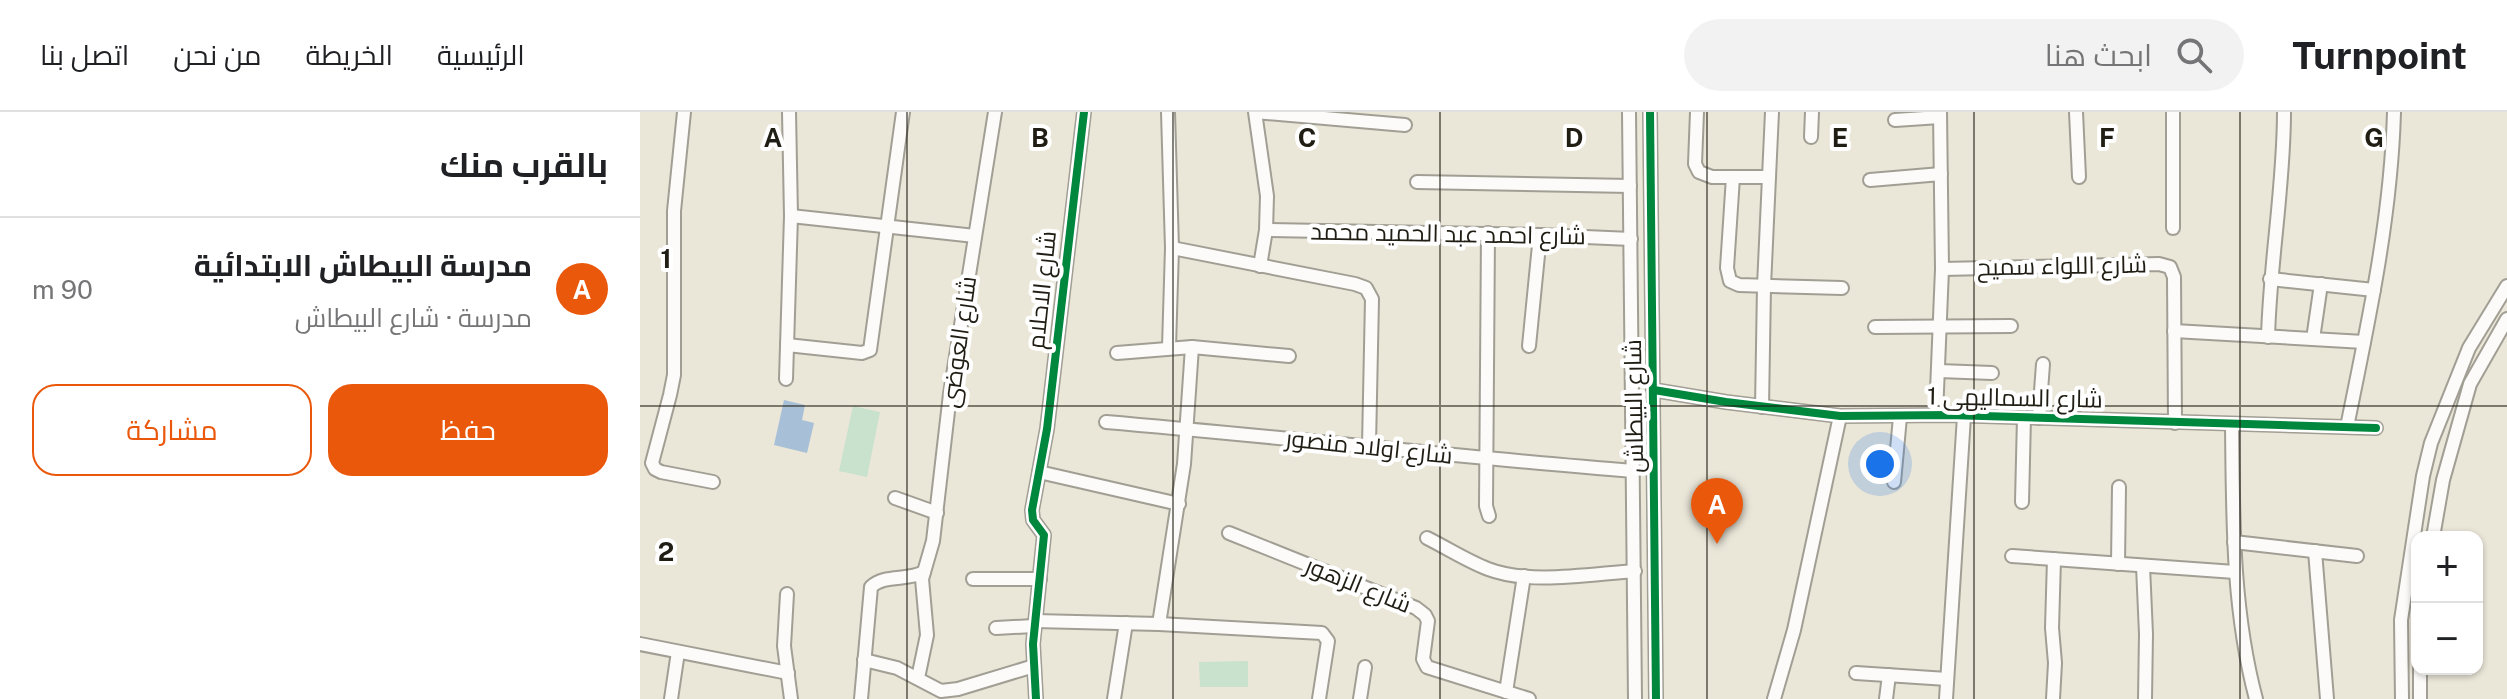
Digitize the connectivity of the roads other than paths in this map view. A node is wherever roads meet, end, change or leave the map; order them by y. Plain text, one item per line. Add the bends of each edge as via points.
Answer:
1 (684, 112) edge
2 (789, 112) edge
3 (903, 112) edge
4 (995, 112) edge
5 (1084, 112) edge
6 (1168, 112) edge
7 (1255, 112) edge
8 (1629, 112) edge
9 (1650, 112) edge
10 (1697, 112) edge
11 (1772, 112) edge
12 (1812, 112) edge
13 (2076, 112) edge
14 (2173, 112) edge
15 (2284, 112) edge
16 (2394, 112) edge
17 (1940, 115) edge
18 (1371, 117) edge
19 (1895, 120) dead end
20 (1405, 125) dead end
21 (1811, 137) dead end
22 (1941, 174) junction
23 (1733, 177) junction
24 (1769, 177) junction
25 (2079, 177) dead end
26 (1870, 180) dead end
27 (1417, 182) dead end
28 (1630, 186) junction
29 (791, 216) junction
30 (889, 226) junction
31 (2173, 228) dead end
32 (1266, 230) junction
33 (1488, 233) junction
34 (1540, 235) junction
35 (975, 236) junction
36 (1631, 239) junction
37 (1172, 248) junction
38 (1631, 255) junction
39 (1652, 256) junction
40 (1260, 266) junction
41 (1942, 269) junction
42 (2270, 279) junction
43 (2321, 284) junction
44 (1764, 286) junction
45 (2507, 286) edge
46 (1842, 288) dead end
47 (2374, 290) junction
48 (2507, 319) edge
49 (1940, 326) junction
50 (2011, 326) dead end
51 (1875, 327) dead end
52 (2174, 331) junction
53 (2268, 337) junction
54 (2313, 339) junction
55 (2364, 342) junction
56 (787, 345) junction
57 (1529, 346) dead end
58 (1169, 347) junction
59 (1192, 347) junction
60 (1117, 353) dead end
61 (1289, 356) dead end
62 (2043, 364) dead end
63 (1939, 371) junction
64 (1992, 373) dead end
65 (786, 379) dead end
66 (1654, 390) junction
67 (1762, 407) junction
68 (1936, 415) junction
69 (1840, 416) junction
70 (1964, 416) junction
71 (1900, 417) junction
72 (2024, 417) junction
73 (2039, 418) junction
74 (1106, 422) dead end
75 (2175, 423) junction
76 (2232, 424) junction
77 (2347, 427) junction
78 (2376, 428) dead end
79 (1188, 429) junction
80 (1369, 445) junction
81 (1486, 459) junction
82 (1633, 471) junction
83 (1039, 472) junction
84 (713, 482) dead end
85 (1894, 482) dead end
86 (2119, 487) dead end
87 (895, 498) dead end
88 (2022, 502) dead end
89 (1179, 504) junction
90 (937, 513) junction
91 (1489, 516) dead end
92 (2434, 531) edge
93 (1229, 533) dead end
94 (1427, 538) dead end
95 (2234, 542) junction
96 (2315, 551) junction
97 (2012, 556) dead end
98 (2357, 556) dead end
99 (2054, 559) junction
100 (2118, 564) junction
101 (2143, 566) junction
102 (1635, 571) junction
103 (924, 572) junction
104 (2235, 572) junction
105 (1524, 576) junction
106 (973, 579) dead end
107 (1040, 579) junction
108 (787, 594) dead end
109 (1034, 623) junction
110 (1126, 623) junction
111 (1159, 624) junction
112 (996, 628) dead end
113 (640, 644) edge
114 (678, 652) junction
115 (864, 660) junction
116 (1034, 666) junction
117 (1365, 667) dead end
118 (788, 673) junction
119 (1856, 673) dead end
120 (1889, 675) junction
121 (2420, 675) edge
122 (918, 678) junction
123 (1947, 679) junction
124 (1506, 692) junction
125 (933, 694) edge
126 (671, 699) edge
127 (791, 699) edge
128 (861, 699) edge
129 (1036, 699) edge
130 (1114, 699) edge
131 (1319, 699) edge
132 (1360, 699) edge
133 (1529, 699) edge
134 (1635, 699) edge
135 (1656, 699) edge
136 (1774, 699) edge
137 (1886, 699) edge
138 (1946, 699) edge
139 (2053, 699) edge
140 (2145, 699) edge
141 (2256, 699) edge
142 (2327, 699) edge
143 (2402, 699) edge
144 (2420, 699) edge

1 - 84 street via 674,211 674,375 652,463 661,472
2 - 29 street
3 - 30 street
4 - 35 street, شارع العوضى
5 - 83 street, شارع الاحلام
6 - 37 street
7 - 18 street
7 - 32 street via 1267,196
8 - 28 street, شارع البيطاش
9 - 39 street, شارع البيطاش
10 - 23 street via 1697,169 1708,176
11 - 24 street
12 - 21 street
13 - 25 street
14 - 31 street
15 - 42 street
16 - 47 street
17 - 19 street
17 - 22 street
18 - 20 street
22 - 26 street
22 - 41 street
23 - 24 street
23 - 44 street via 1727,275 1736,284
24 - 44 street
27 - 28 street
28 - 36 street, شارع البيطاش
29 - 30 street
29 - 56 street
30 - 35 street
30 - 56 street via 869,352
32 - 33 street, شارع احمد عبد الحميد محمد
32 - 40 street
33 - 34 street, شارع احمد عبد الحميد محمد
33 - 81 street
34 - 36 street, شارع احمد عبد الحميد محمد
34 - 57 street
35 - 90 street, شارع العوضى
36 - 38 street, شارع البيطاش
37 - 40 street
37 - 58 street
38 - 39 street
38 - 82 street, شارع البيطاش
39 - 66 street, شارع البيطاش
40 - 80 street via 1366,288 1372,299
41 - 49 street
41 - 52 street, شارع اللواء سميح via 2163,264 2173,274
42 - 43 street
42 - 53 street
43 - 47 street
43 - 54 street
44 - 46 street
44 - 67 street
45 - 143 street via 2469,348 2428,454 2401,620
47 - 55 street
48 - 92 street via 2470,384
49 - 50 street
49 - 51 street
49 - 63 street
52 - 53 street
52 - 75 street, شارع اللواء سميح
53 - 54 street
54 - 55 street
55 - 77 street
56 - 65 street
58 - 59 street
58 - 60 street
59 - 61 street
59 - 79 street
62 - 73 street
63 - 64 street
63 - 68 street
66 - 67 street, شارع السماليهى 1
66 - 135 street, شارع البيطاش
67 - 69 street, شارع السماليهى 1
68 - 70 street, شارع السماليهى 1
68 - 71 street, شارع السماليهى 1
69 - 71 street, شارع السماليهى 1
69 - 136 street
70 - 72 street, شارع السماليهى 1
70 - 123 street
71 - 85 street
72 - 73 street, شارع السماليهى 1
72 - 88 street
73 - 75 street, شارع السماليهى 1
74 - 79 street, شارع اولاد منصور
75 - 76 street, شارع السماليهى 1
76 - 77 street, شارع السماليهى 1
76 - 95 street
77 - 78 street, شارع السماليهى 1
79 - 80 street, شارع اولاد منصور
79 - 89 street
80 - 81 street, شارع اولاد منصور
81 - 82 street, شارع اولاد منصور
81 - 91 street
82 - 102 street, شارع البيطاش
83 - 89 street
83 - 107 street via 1032,510 1044,535
86 - 100 street
87 - 90 street
89 - 111 street
90 - 103 street, شارع العوضى
93 - 124 street, شارع الزهور via 1416,608 1428,621 1423,659 1427,667
94 - 105 street via 1489,570
95 - 96 street
95 - 104 street
96 - 98 street
96 - 142 street
97 - 99 street
99 - 100 street
99 - 139 street
100 - 101 street
101 - 104 street
101 - 140 street
102 - 105 street
102 - 134 street, شارع البيطاش
103 - 115 street via 877,581 871,587
103 - 122 street, شارع العوضى via 927,635
104 - 141 street via 2243,645
105 - 124 street
106 - 107 street
107 - 109 street
108 - 118 street
109 - 110 street
109 - 112 street
109 - 116 street
110 - 111 street
110 - 130 street
111 - 131 street via 1322,633 1327,638
113 - 114 street
114 - 118 street
114 - 126 street
115 - 122 street
115 - 128 street
116 - 125 street
116 - 129 street
117 - 132 street
118 - 127 street
119 - 120 street
120 - 123 street
120 - 137 street
121 - 144 street
122 - 125 street
123 - 138 street
124 - 133 street, شارع الزهور

